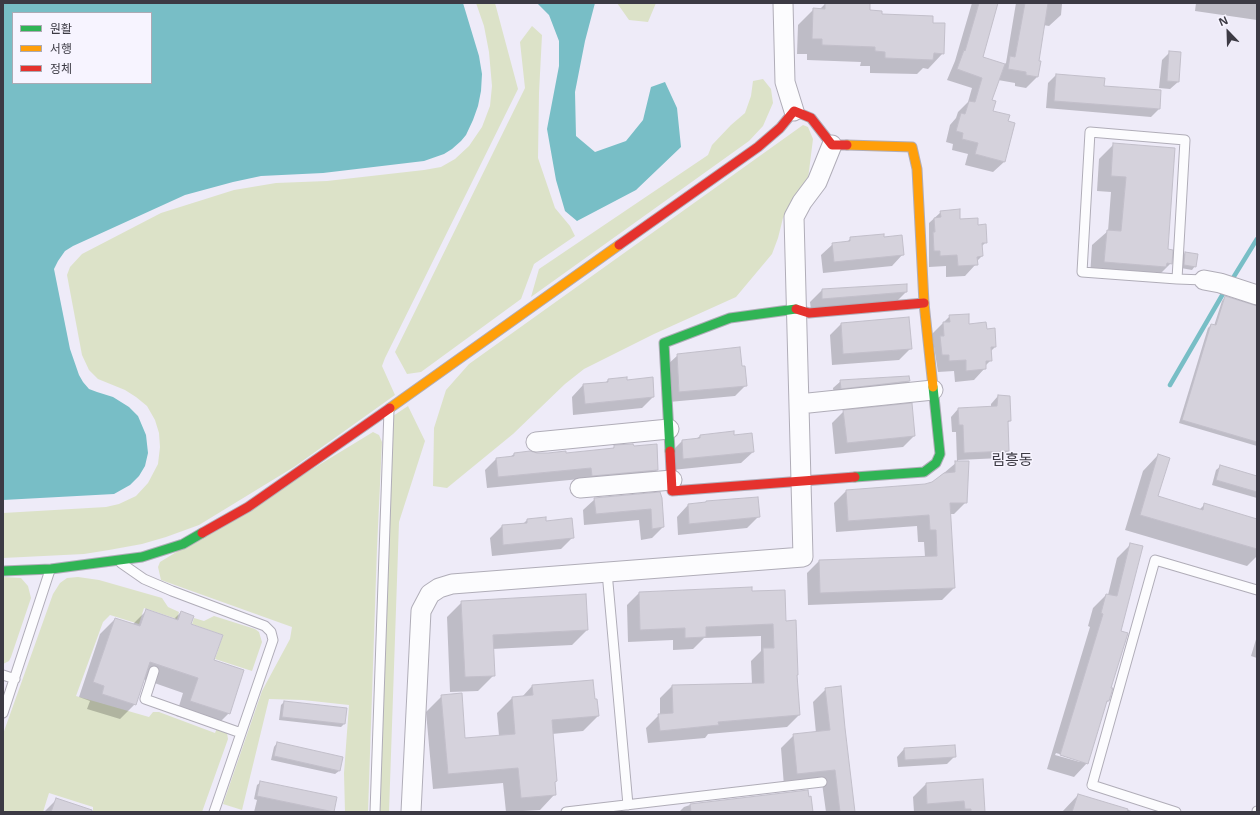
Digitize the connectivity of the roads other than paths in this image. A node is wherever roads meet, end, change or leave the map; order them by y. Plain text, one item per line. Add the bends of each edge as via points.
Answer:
1 (783, 3) edge
2 (794, 111) junction
3 (832, 145) junction
4 (1177, 279) junction
5 (1204, 280) joint
6 (1257, 295) edge
7 (924, 303) junction
8 (797, 309) junction
9 (933, 390) junction
10 (799, 404) junction
11 (389, 408) junction
12 (669, 429) junction
13 (536, 442) dead end
14 (672, 480) junction
15 (801, 481) junction
16 (580, 488) dead end
17 (118, 561) junction
18 (50, 569) junction
19 (3, 571) edge
20 (607, 572) junction
21 (1257, 590) edge
22 (154, 672) dead end
23 (3, 675) edge
24 (15, 679) junction
25 (3, 713) edge
26 (241, 733) junction
27 (822, 782) dead end
28 (628, 805) junction
29 (214, 812) edge
30 (374, 812) edge
31 (411, 812) edge
32 (566, 812) edge
33 (1176, 812) edge

1 - 2 street via 785,82
2 - 3 street via 810,118
2 - 11 street via 780,128 758,146
3 - 7 street via 912,147 917,169
3 - 8 street via 817,182 794,217
4 - 4 lane via 1082,272 1090,132 1185,140
4 - 5 lane
5 - 6 street
7 - 8 street via 809,313
7 - 9 street
8 - 10 street
8 - 12 street via 730,318 664,343
9 - 10 street
9 - 15 street via 940,454 936,463 924,472
10 - 15 street
11 - 17 street via 248,508 183,544 142,557
11 - 30 lane
12 - 13 street
12 - 14 street
14 - 15 street via 672,491
14 - 16 street
15 - 20 street via 802,557
17 - 18 street
17 - 26 lane via 144,579 172,592 265,626 271,632 273,640
18 - 19 street
18 - 24 lane
20 - 28 lane
20 - 31 street via 452,584 430,594 421,611
21 - 33 lane via 1155,560 1092,785
22 - 26 lane via 145,699
23 - 24 lane
24 - 25 lane
26 - 29 lane
27 - 28 lane
28 - 32 lane

